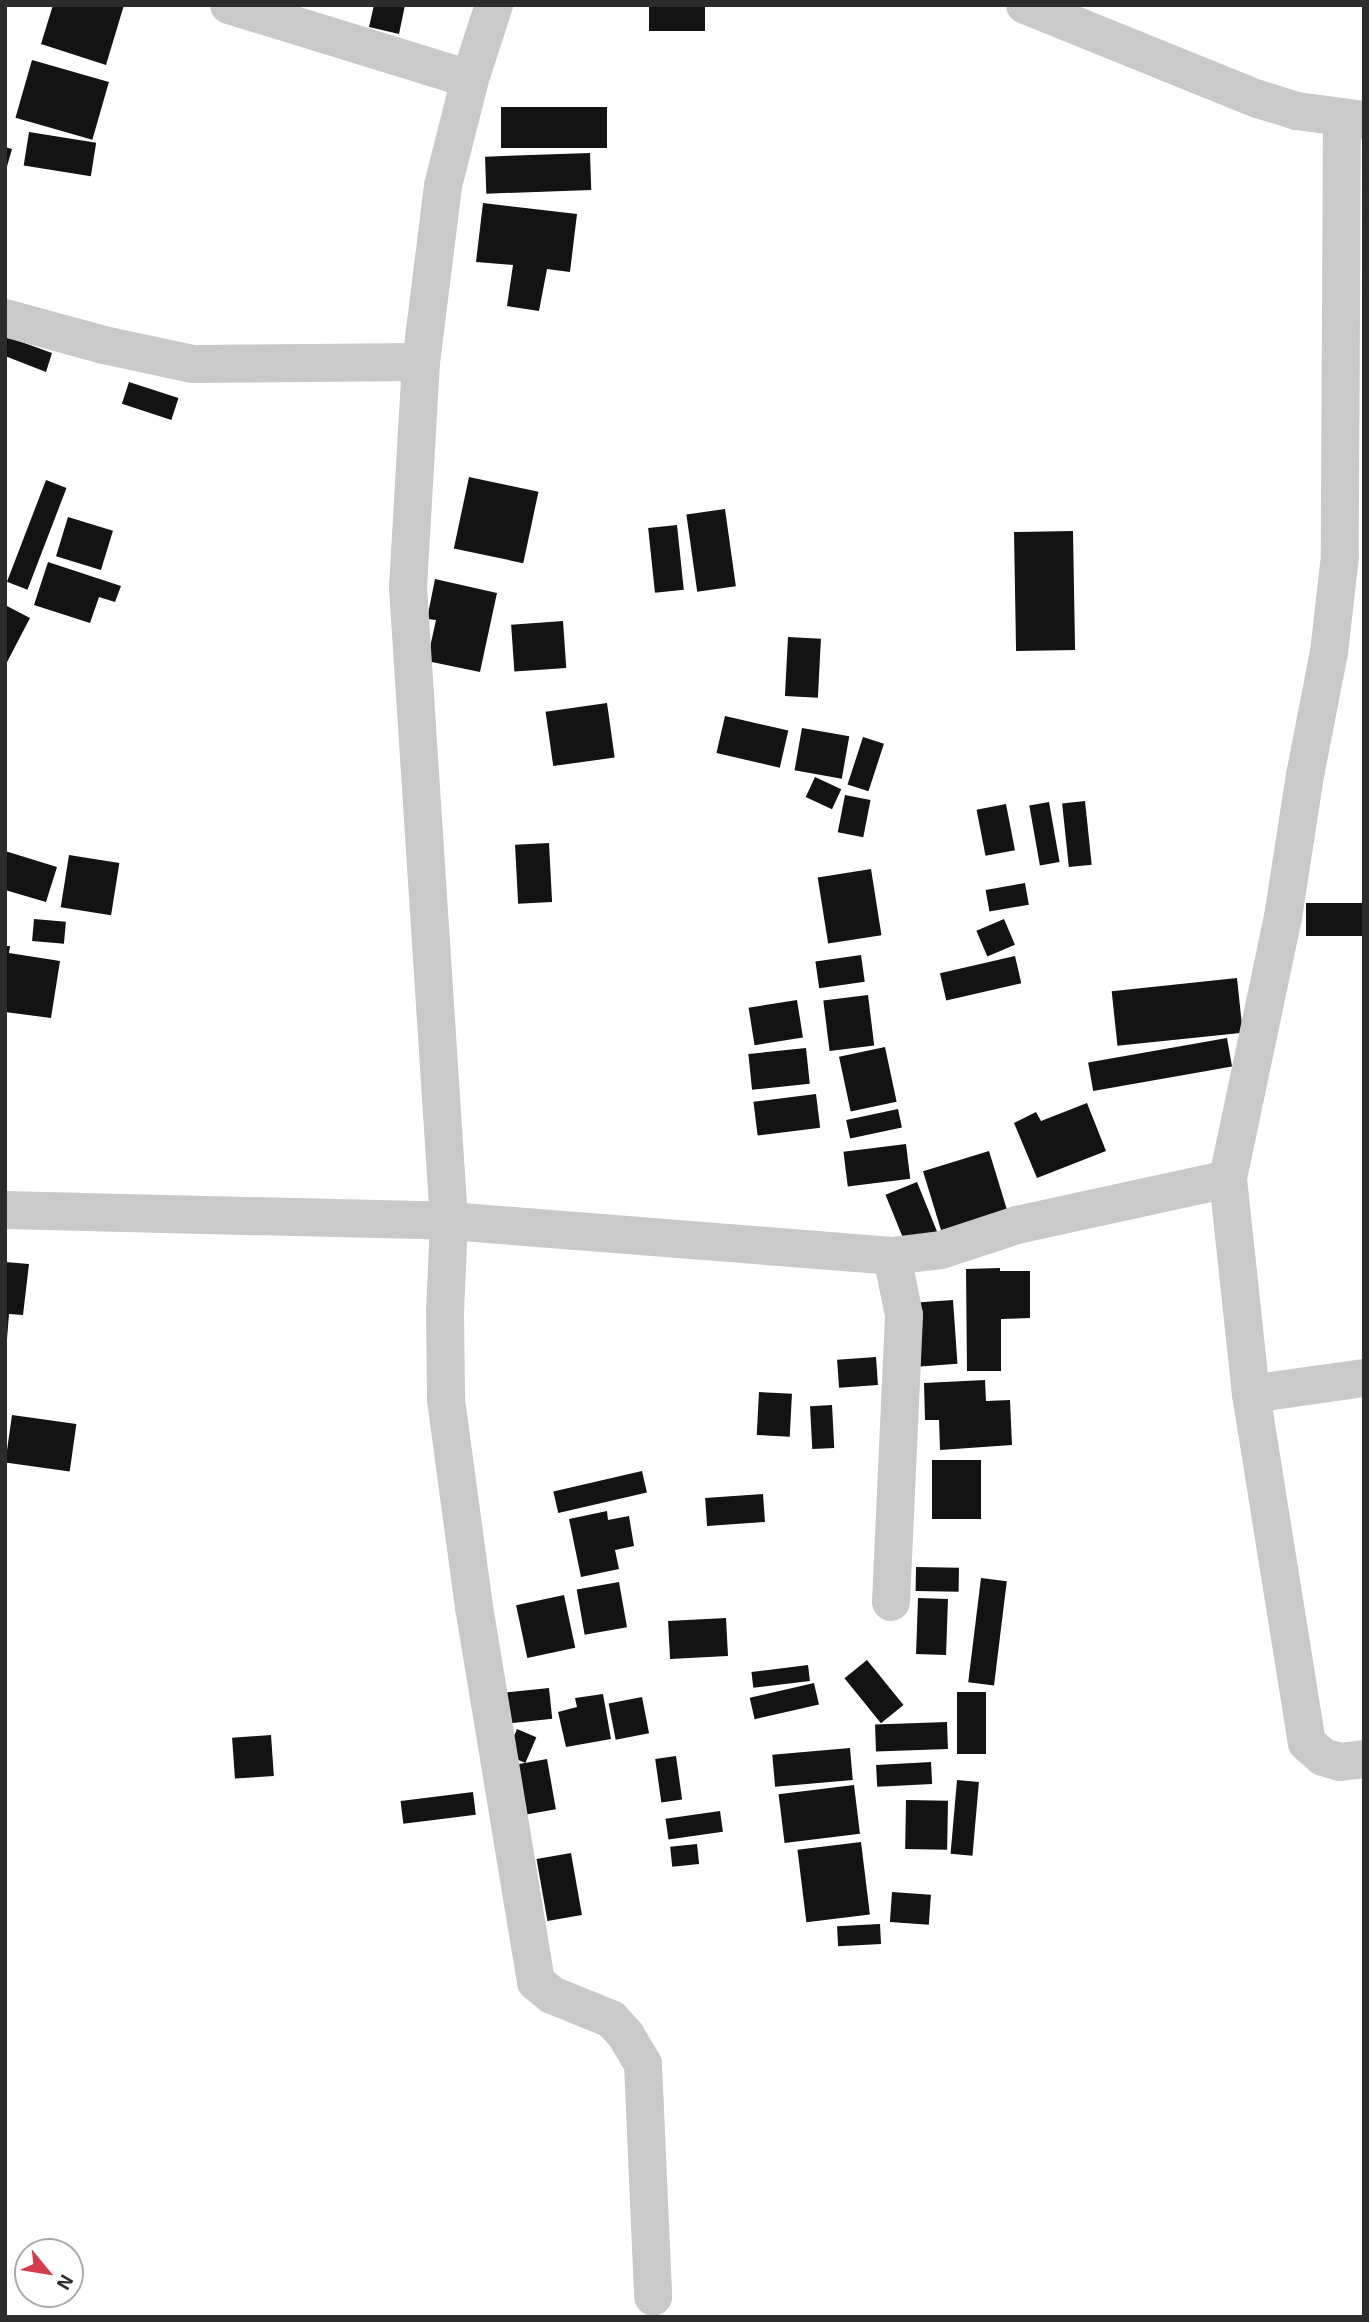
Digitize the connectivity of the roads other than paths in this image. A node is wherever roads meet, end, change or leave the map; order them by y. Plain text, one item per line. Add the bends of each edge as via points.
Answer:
1 (229, 5) edge
2 (494, 5) edge
3 (1025, 5) edge
4 (470, 79) junction
5 (1353, 119) edge
6 (5, 318) edge
7 (421, 362) junction
8 (1228, 1179) junction
9 (5, 1210) edge
10 (449, 1221) junction
11 (892, 1256) junction
12 (1364, 1378) edge
13 (1251, 1394) junction
14 (891, 1602) dead end
15 (1364, 1759) edge
16 (653, 2297) dead end

1 - 4 street
2 - 4 street
3 - 5 street via 1258,99 1297,111
4 - 7 street via 443,186
5 - 8 street via 1340,556 1283,918
6 - 7 street via 193,364
7 - 10 street via 408,587
8 - 11 street via 1017,1225 941,1250
8 - 13 street
9 - 10 street
10 - 11 street
10 - 16 street via 446,1400 474,1607 536,1982 552,1995 611,2019 643,2064
11 - 14 street via 904,1315
12 - 13 street
13 - 15 street via 1307,1743 1323,1758 1340,1762

